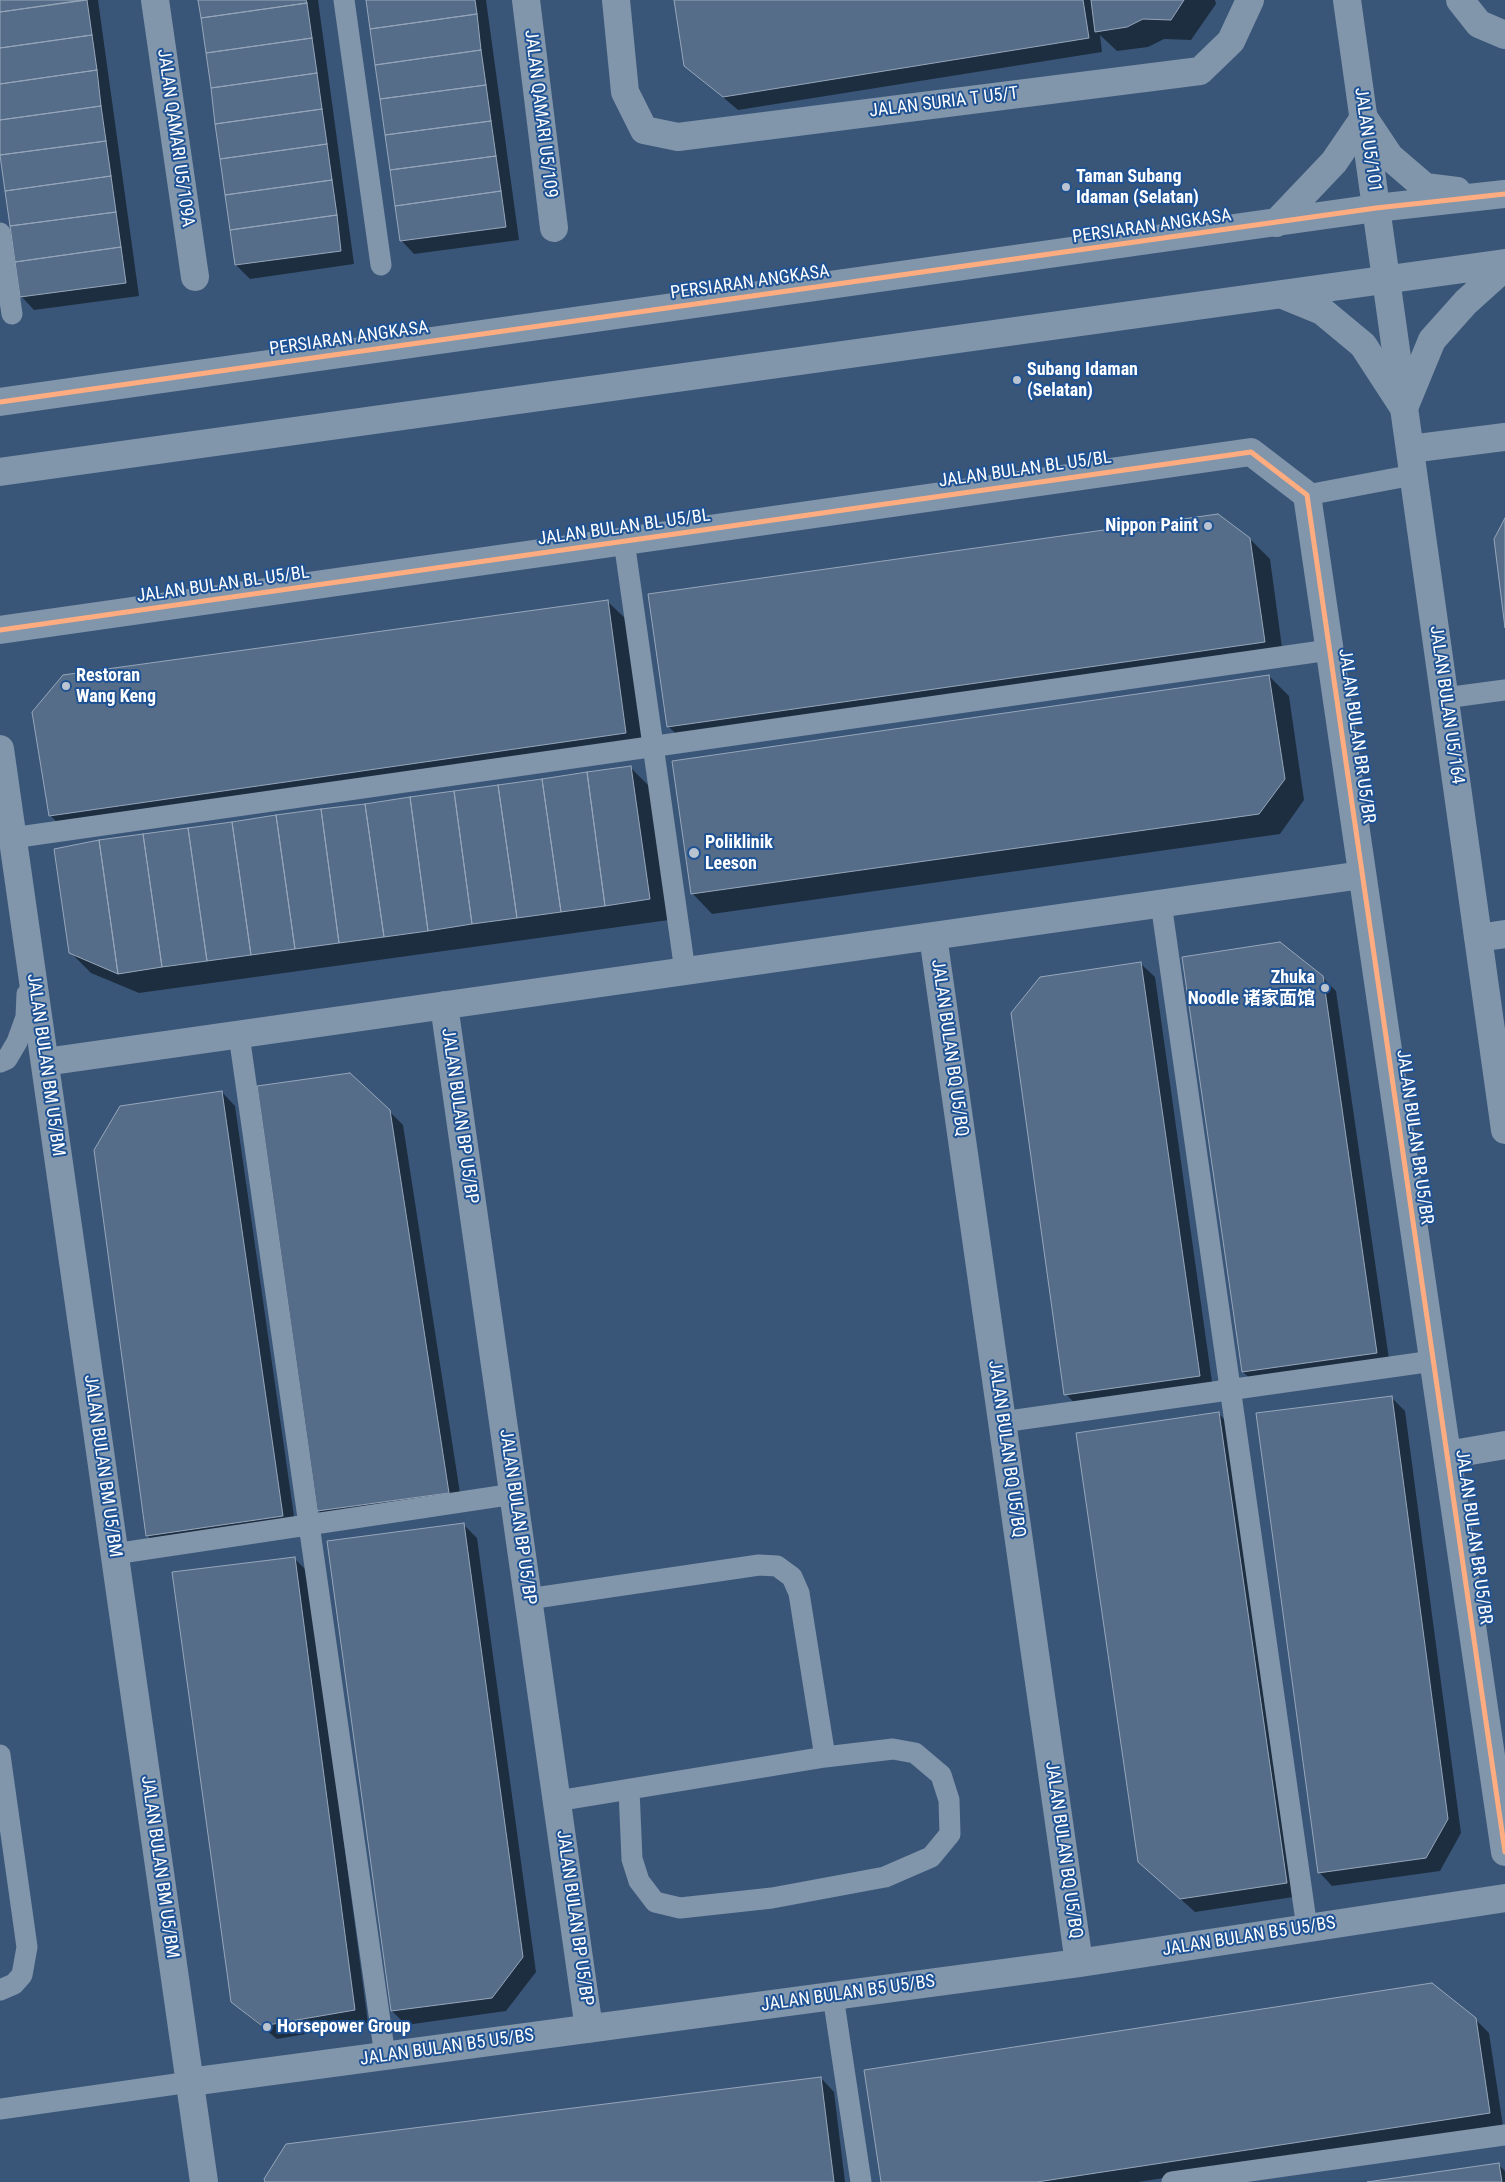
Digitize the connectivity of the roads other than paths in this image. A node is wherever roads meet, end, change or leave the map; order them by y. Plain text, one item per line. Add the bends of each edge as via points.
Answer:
1 (156, 0) edge
2 (344, 0) edge
3 (526, 0) edge
4 (616, 0) edge
5 (1250, 0) edge
6 (1347, 0) edge
7 (1460, 0) edge
8 (1505, 35) edge
9 (1364, 118) junction
10 (1500, 195) edge
11 (1376, 208) junction
12 (1276, 224) junction
13 (554, 228) dead end
14 (0, 233) edge
15 (381, 265) dead end
16 (1505, 265) edge
17 (195, 277) dead end
18 (1386, 280) junction
19 (1283, 295) junction
20 (12, 314) dead end
21 (0, 402) edge
22 (1404, 408) junction
23 (1505, 437) edge
24 (1411, 462) junction
25 (0, 472) edge
26 (1307, 495) junction
27 (624, 542) junction
28 (0, 630) edge
29 (1329, 650) junction
30 (1505, 690) edge
31 (1445, 698) junction
32 (653, 747) junction
33 (0, 749) edge
34 (12, 838) junction
35 (1362, 875) junction
36 (1161, 903) junction
37 (1505, 934) edge
38 (933, 936) junction
39 (1478, 938) junction
40 (29, 956) junction
41 (685, 971) junction
42 (444, 1005) junction
43 (239, 1035) junction
44 (0, 1062) edge
45 (45, 1062) junction
46 (1505, 1130) edge
47 (1433, 1361) junction
48 (1230, 1390) junction
49 (1002, 1422) junction
50 (1505, 1445) edge
51 (1447, 1455) junction
52 (514, 1494) junction
53 (309, 1525) junction
54 (114, 1554) junction
55 (528, 1599) junction
56 (0, 1755) edge
57 (825, 1758) junction
58 (629, 1790) junction
59 (558, 1801) junction
60 (1505, 1852) edge
61 (1505, 1898) edge
62 (1307, 1928) junction
63 (1079, 1963) junction
64 (0, 1990) edge
65 (833, 1996) junction
66 (590, 2029) junction
67 (385, 2056) junction
68 (190, 2082) junction
69 (0, 2109) edge
70 (1505, 2134) edge
71 (204, 2182) edge
72 (861, 2182) edge
73 (1172, 2182) edge

1 - 17 street, JALAN QAMARI U5/109A
2 - 15 lane
3 - 13 street, JALAN QAMARI U5/109
4 - 5 street, JALAN SURIA T U5/T via 625,92 644,130 678,137 1200,71 1231,41
6 - 9 street, JALAN U5/101
7 - 8 street via 1479,24
9 - 10 street via 1390,158 1425,187
9 - 11 street, JALAN U5/101
9 - 12 street via 1334,162
10 - 11 street, PERSIARAN ANGKASA
11 - 12 street, PERSIARAN ANGKASA
11 - 18 street, JALAN U5/101
12 - 21 street, PERSIARAN ANGKASA
14 - 20 lane
16 - 18 street
16 - 22 street via 1432,340
18 - 19 street
18 - 22 street, JALAN BULAN U5/164
19 - 22 street via 1322,311 1363,345
19 - 25 street
22 - 24 street, JALAN BULAN U5/164
23 - 24 street
24 - 26 lane
24 - 31 street, JALAN BULAN U5/164
26 - 27 street, JALAN BULAN BL U5/BL via 1251,452
26 - 29 street, JALAN BULAN BR U5/BR
27 - 28 street, JALAN BULAN BL U5/BL
27 - 32 lane
29 - 32 lane
29 - 35 street, JALAN BULAN BR U5/BR
30 - 31 lane
31 - 39 street, JALAN BULAN U5/164
32 - 34 lane
32 - 41 lane
33 - 34 street, JALAN BULAN BM U5/BM
34 - 40 street, JALAN BULAN BM U5/BM
35 - 36 street
35 - 47 street, JALAN BULAN BR U5/BR
36 - 38 street
36 - 48 lane
37 - 39 street
38 - 41 street
38 - 49 street, JALAN BULAN BQ U5/BQ
39 - 46 street, JALAN BULAN U5/164
40 - 44 lane via 26,1017 17,1042 6,1059
40 - 45 street, JALAN BULAN BM U5/BM
41 - 42 street
42 - 43 street
42 - 52 street, JALAN BULAN BP U5/BP
43 - 45 street
43 - 53 lane
45 - 54 street, JALAN BULAN BM U5/BM
47 - 48 lane
47 - 51 street, JALAN BULAN BR U5/BR
48 - 49 lane
48 - 62 lane
49 - 63 street, JALAN BULAN BQ U5/BQ
50 - 51 street
51 - 60 street, JALAN BULAN BR U5/BR
52 - 53 lane
52 - 55 street, JALAN BULAN BP U5/BP
53 - 54 lane
53 - 67 lane
54 - 68 street, JALAN BULAN BM U5/BM
55 - 57 lane via 759,1565 777,1566 792,1577 799,1593
55 - 59 street, JALAN BULAN BP U5/BP
56 - 64 lane via 27,1947 22,1975 14,1984
57 - 58 lane
57 - 58 lane via 892,1749 915,1753 941,1775 949,1800 950,1834 932,1857 885,1877 772,1898 680,1908 655,1902 639,1881 632,1859
58 - 59 lane
59 - 66 street, JALAN BULAN BP U5/BP
61 - 62 street, JALAN BULAN B5 U5/BS
62 - 63 street, JALAN BULAN B5 U5/BS
63 - 65 street, JALAN BULAN B5 U5/BS
65 - 66 street, JALAN BULAN B5 U5/BS
65 - 72 lane
66 - 67 street, JALAN BULAN B5 U5/BS
67 - 68 street, JALAN BULAN B5 U5/BS
68 - 69 lane
68 - 71 street, JALAN BULAN BM U5/BM
70 - 73 lane

